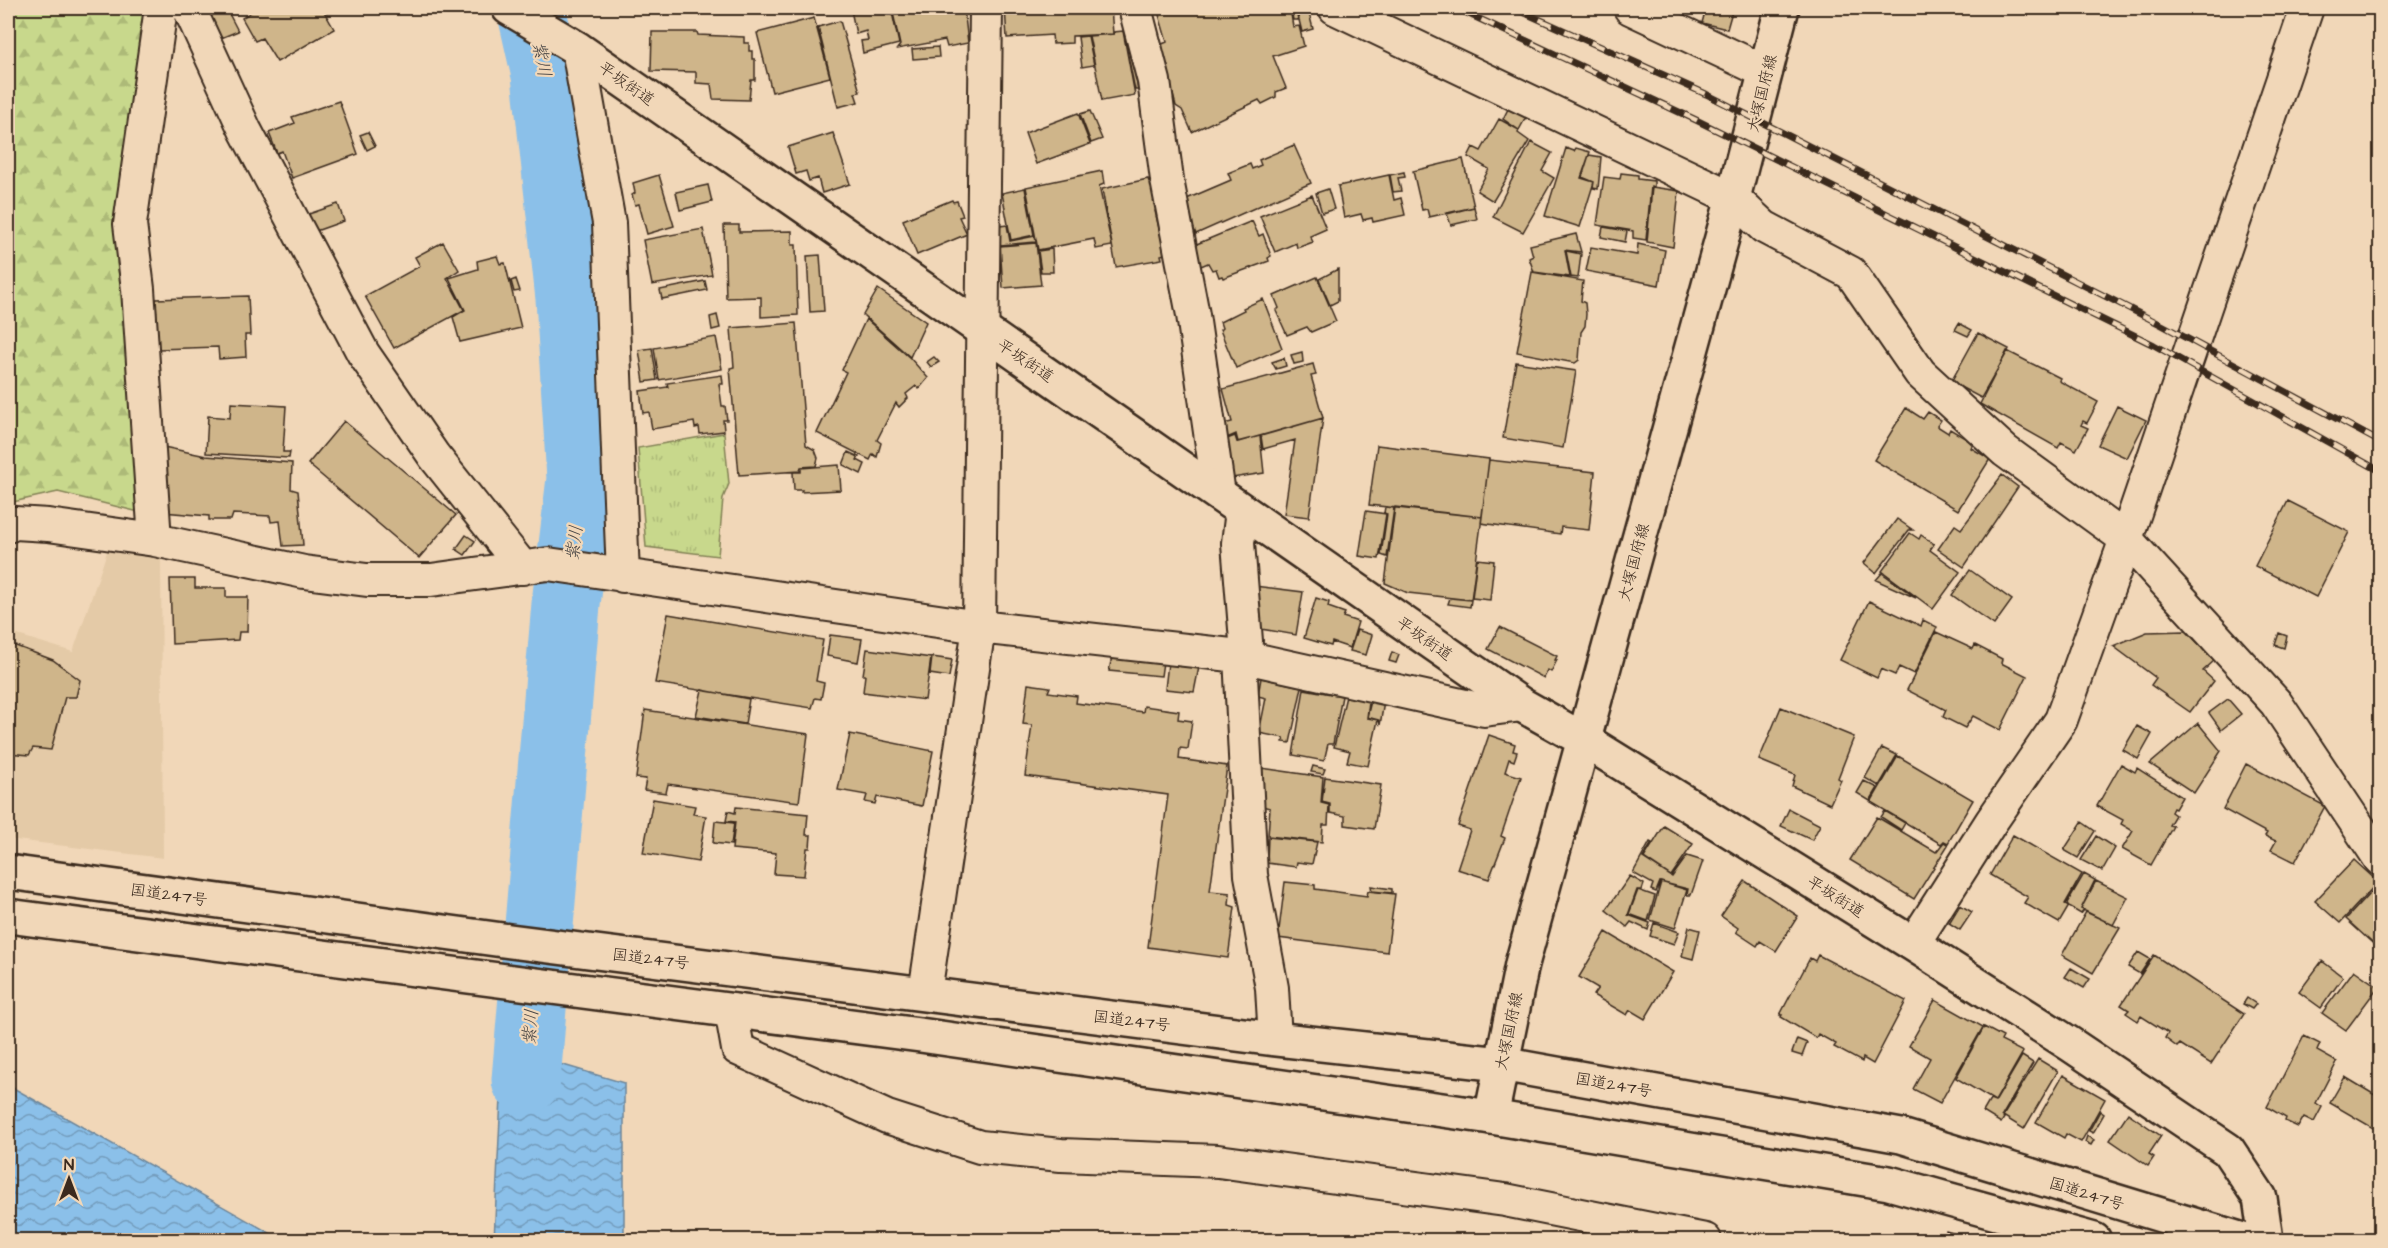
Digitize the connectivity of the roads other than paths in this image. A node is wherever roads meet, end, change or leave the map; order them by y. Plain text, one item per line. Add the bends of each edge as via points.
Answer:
1 (161, 8) edge
2 (189, 8) edge
3 (509, 8) edge
4 (986, 8) edge
5 (1135, 8) edge
6 (1335, 8) edge
7 (1630, 8) edge
8 (1782, 8) edge
9 (2307, 8) edge
10 (568, 43) junction
11 (1766, 72) junction
12 (1733, 198) junction
13 (984, 332) junction
14 (1231, 502) junction
15 (8, 526) edge
16 (2127, 539) junction
17 (154, 540) junction
18 (535, 566) junction
19 (608, 573) junction
20 (979, 627) junction
21 (1240, 656) junction
22 (1522, 705) junction
23 (1584, 740) junction
24 (2380, 859) edge
25 (8, 872) edge
26 (8, 916) edge
27 (1913, 944) junction
28 (925, 993) junction
29 (731, 1010) junction
30 (1275, 1039) junction
31 (1501, 1064) junction
32 (1491, 1117) junction
33 (1705, 1240) edge
34 (2094, 1240) edge
35 (2242, 1240) edge
36 (2266, 1240) edge

1 - 17 street via 130,224 138,289
2 - 18 street via 245,130 363,353 434,456
3 - 10 main road, 平坂街道
4 - 13 street
5 - 14 street via 1154,81 1167,180
6 - 12 street
7 - 11 street
8 - 11 main road, 大塚国府線
9 - 16 street
10 - 13 main road, 平坂街道
10 - 19 street via 609,224
11 - 12 main road, 大塚国府線
12 - 16 street via 1764,227 1851,273 1920,373 2005,451
12 - 23 main road, 大塚国府線
13 - 14 main road, 平坂街道
13 - 20 street
14 - 21 street via 1246,641
14 - 22 main road, 平坂街道
15 - 17 street via 48,525
16 - 24 street via 2276,703
16 - 27 street via 2061,720
17 - 18 street via 281,568 367,580 431,580
18 - 19 street
19 - 20 street
20 - 21 street
20 - 28 street
21 - 22 street via 1484,710
21 - 30 street via 1251,875 1272,988
22 - 23 main road, 平坂街道
23 - 27 main road, 平坂街道
23 - 31 main road, 大塚国府線 via 1522,964
25 - 28 main road, 国道247号
26 - 29 main road
27 - 36 main road, 平坂街道 via 2228,1150 2260,1198
28 - 30 main road, 国道247号
29 - 32 main road
29 - 33 street via 738,1049 887,1117 980,1147 1061,1155 1218,1161 1505,1200
30 - 31 main road, 国道247号
31 - 32 main road, 大塚国府線
31 - 35 main road, 国道247号 via 1901,1136
32 - 34 main road via 1889,1183

